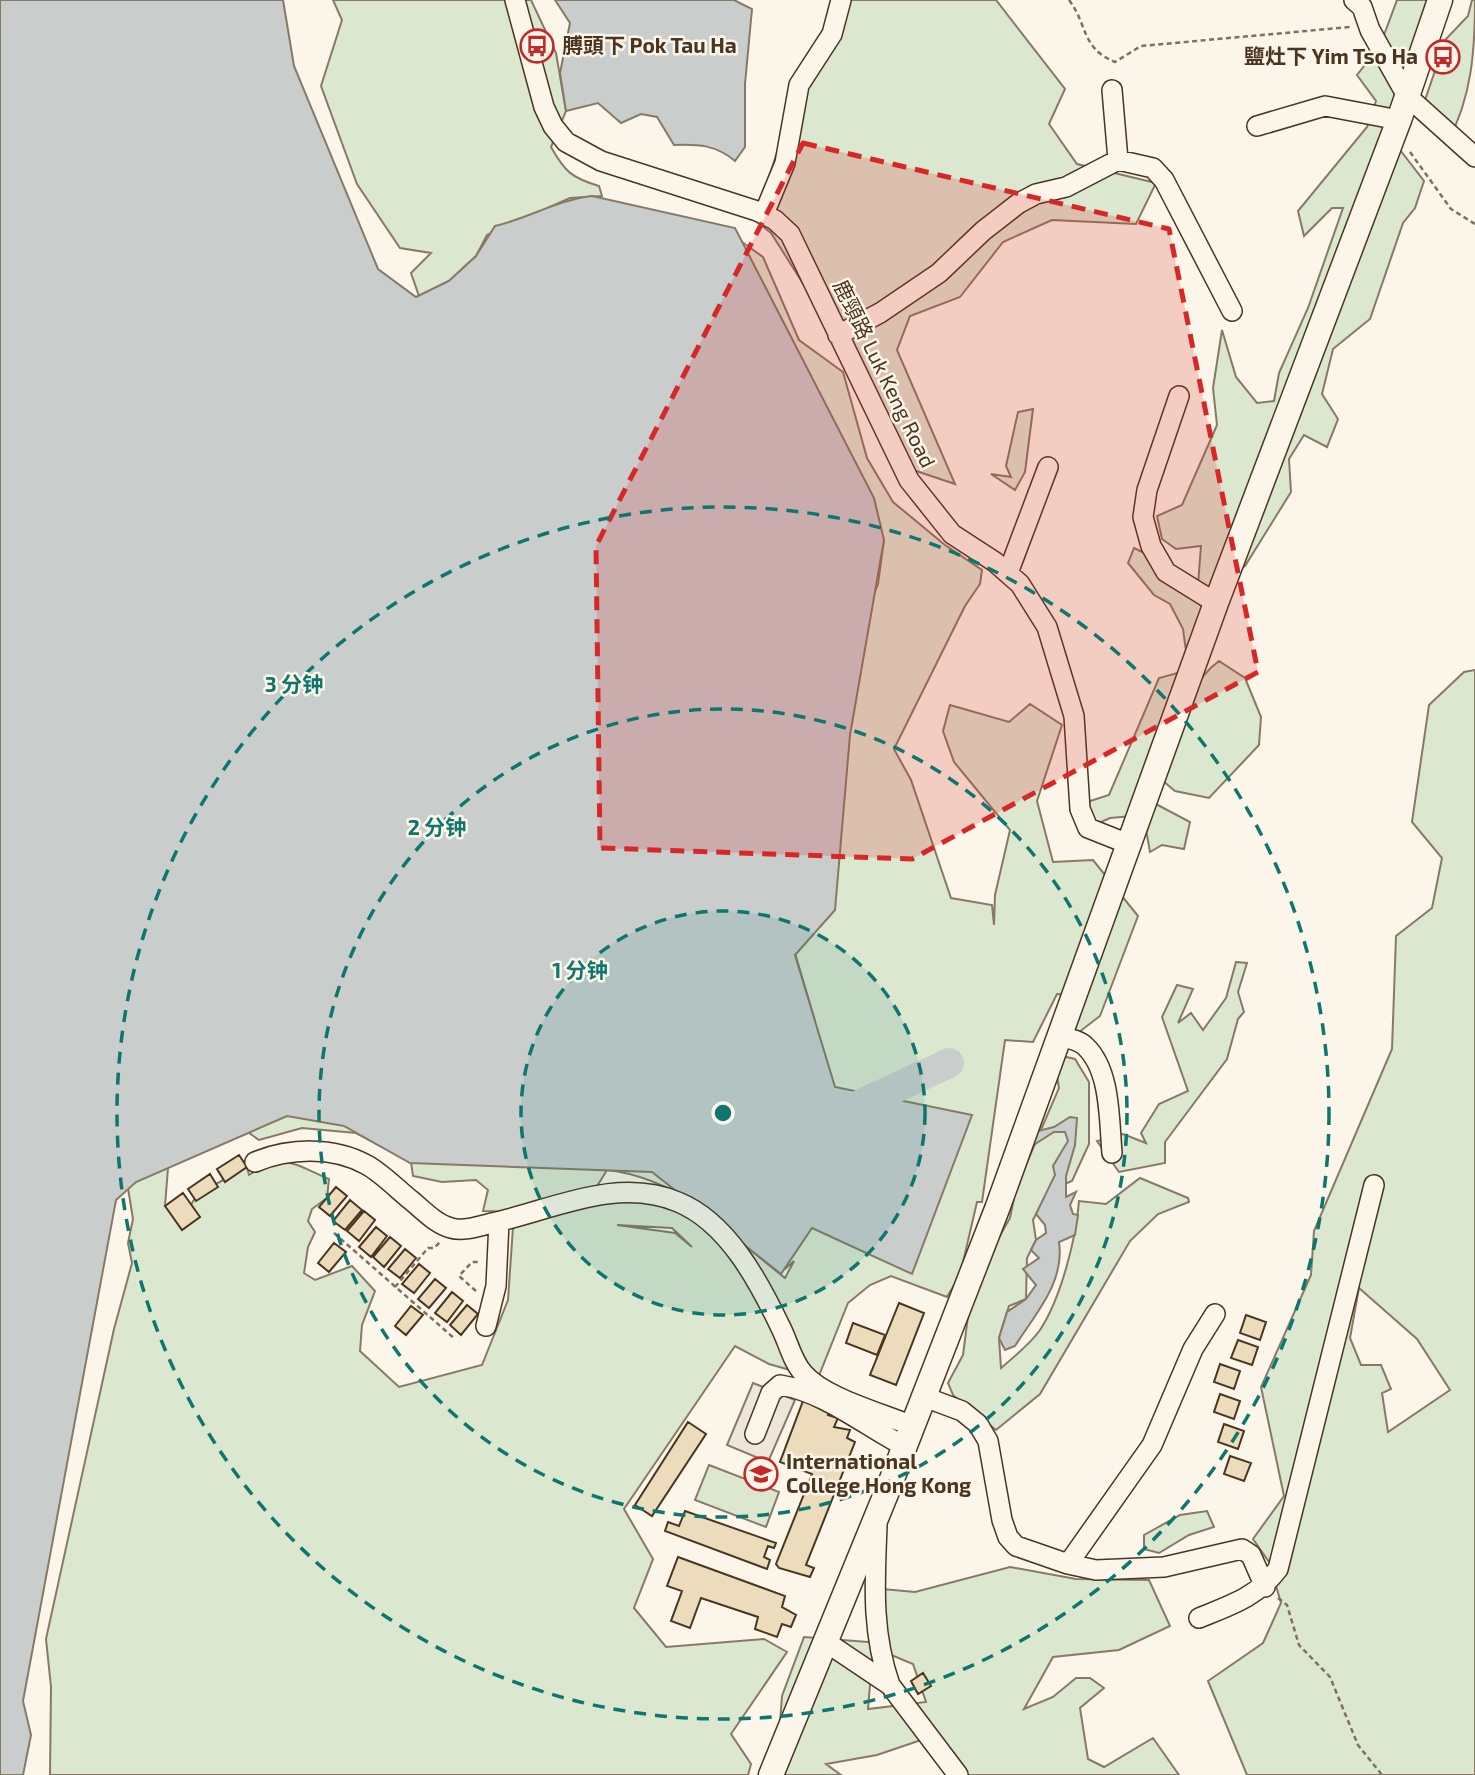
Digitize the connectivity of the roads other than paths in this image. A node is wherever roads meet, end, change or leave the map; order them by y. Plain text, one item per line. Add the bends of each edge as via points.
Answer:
1 (515, 0) edge
2 (841, 0) edge
3 (1354, 0) edge
4 (1440, 0) edge
5 (1112, 90) dead end
6 (1407, 96) junction
7 (1396, 125) junction
8 (1257, 127) dead end
9 (1475, 157) edge
10 (1118, 160) junction
11 (764, 214) junction
12 (1232, 312) dead end
13 (838, 335) junction
14 (1179, 396) dead end
15 (1048, 467) dead end
16 (1008, 573) junction
17 (1216, 603) junction
18 (1131, 845) junction
19 (1059, 1036) junction
20 (1112, 1153) dead end
21 (255, 1163) dead end
22 (1374, 1185) dead end
23 (499, 1222) junction
24 (1215, 1314) dead end
25 (486, 1326) dead end
26 (922, 1396) junction
27 (755, 1434) dead end
28 (908, 1436) junction
29 (878, 1513) junction
30 (1068, 1564) junction
31 (1265, 1587) junction
32 (1199, 1618) dead end
33 (825, 1642) junction
34 (890, 1685) junction
35 (771, 1775) edge
36 (958, 1775) edge

1 - 11 street, 鹿頸路 Luk Keng Road via 544,107 566,142 601,161
2 - 11 street via 832,34 800,85 785,163
3 - 6 street via 1362,7
4 - 6 main road
5 - 10 street
6 - 7 main road
6 - 9 street
7 - 8 street via 1325,106
7 - 17 main road
10 - 12 street via 1153,168 1164,180
10 - 13 street via 1066,187 1019,203 939,273
11 - 13 street, 鹿頸路 Luk Keng Road via 794,241
13 - 16 street, 鹿頸路 Luk Keng Road via 916,490 952,534
14 - 17 street via 1147,489 1143,517 1166,572
15 - 16 street
16 - 18 street, 鹿頸路 Luk Keng Road via 1038,611 1057,652 1074,716 1080,809 1088,828
17 - 18 main road
18 - 19 main road
19 - 20 street via 1084,1044 1092,1055 1107,1098
19 - 26 main road via 997,1209
21 - 23 street via 289,1151 351,1157 369,1165 439,1223 453,1229
22 - 31 street via 1278,1569
23 - 25 street via 496,1286
23 - 28 street via 630,1191 680,1202 705,1217 732,1245 803,1373
24 - 30 street via 1193,1349 1152,1445
26 - 28 main road
26 - 30 street via 961,1410 978,1424 988,1441 1008,1537 1016,1546
27 - 28 street via 771,1393 780,1385 854,1416 888,1439
28 - 29 main road
29 - 33 main road
29 - 34 street via 874,1624
30 - 31 street via 1096,1570 1164,1567 1242,1549 1251,1555
31 - 32 street
33 - 34 street
33 - 35 main road
34 - 36 street

